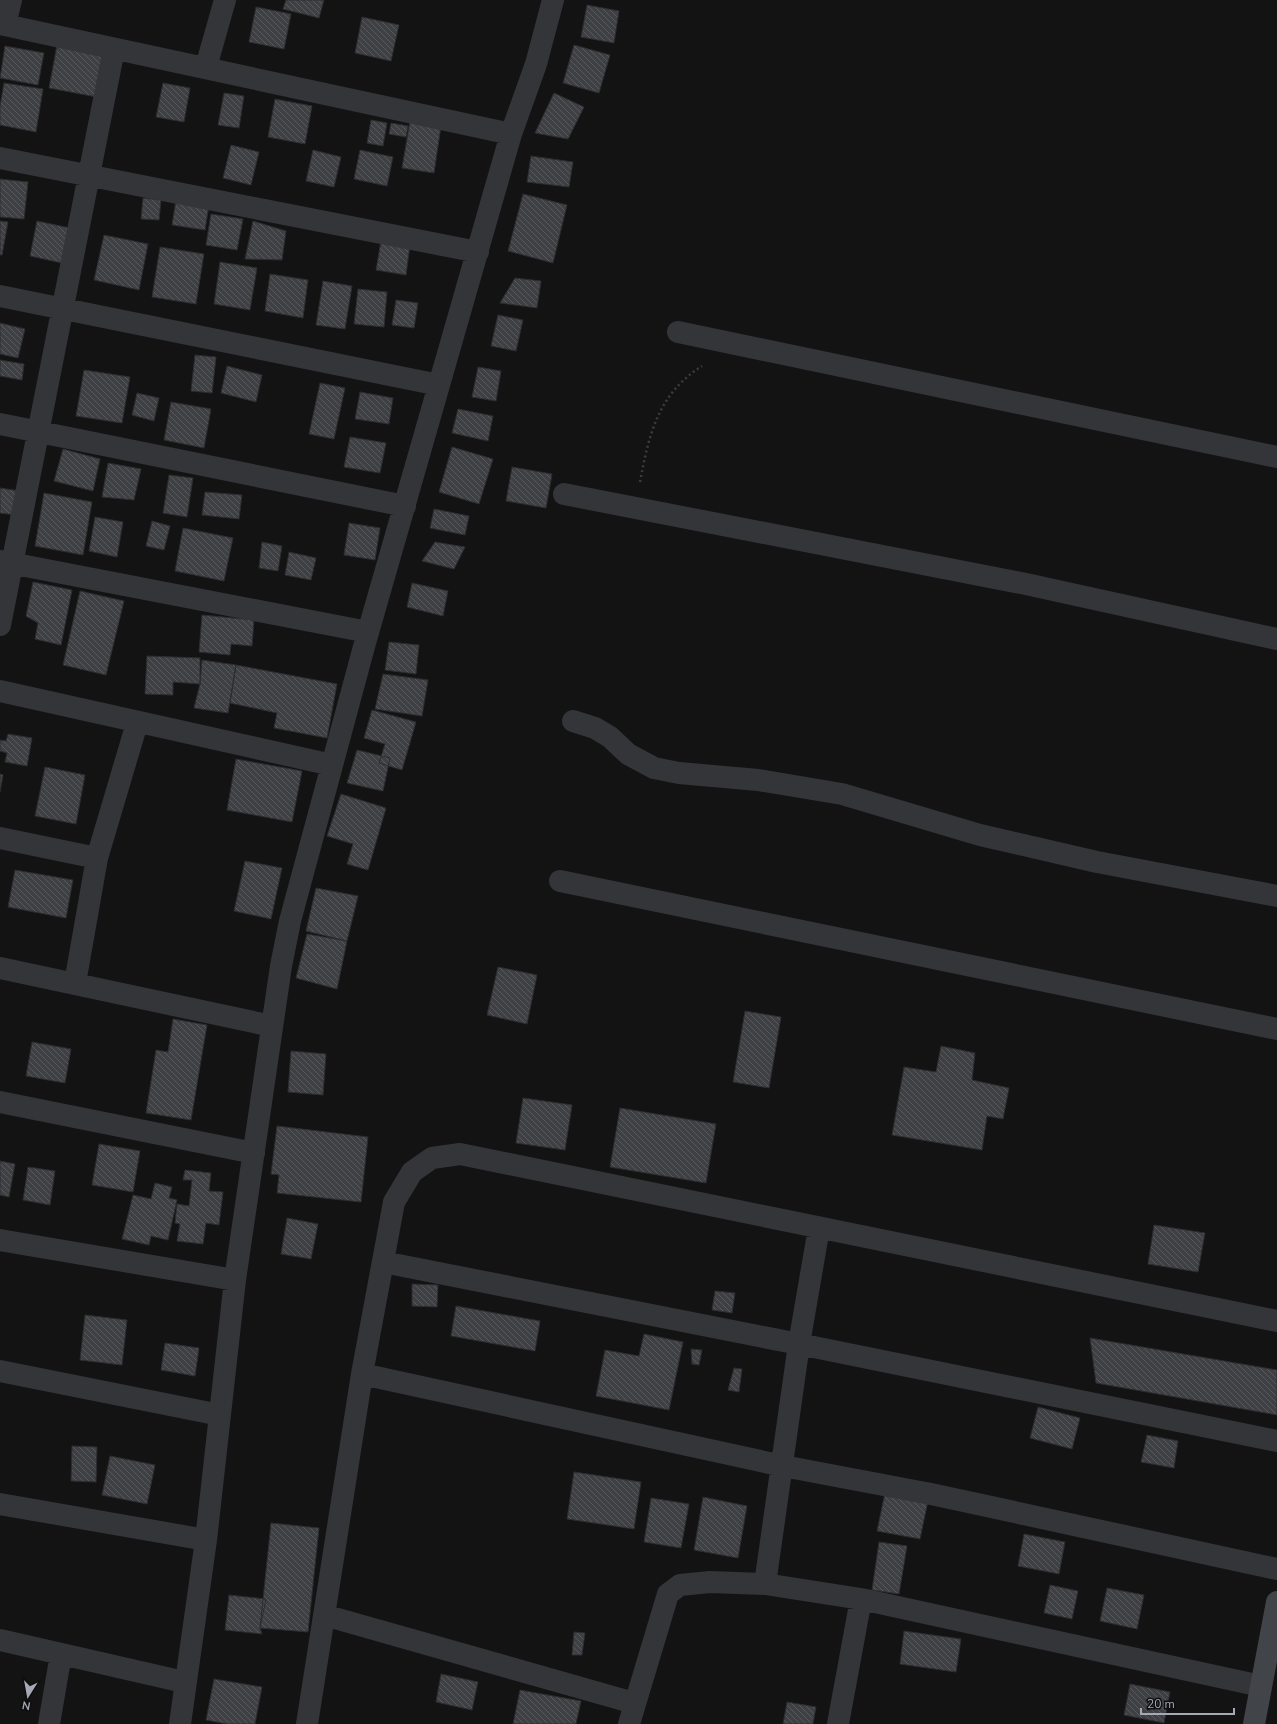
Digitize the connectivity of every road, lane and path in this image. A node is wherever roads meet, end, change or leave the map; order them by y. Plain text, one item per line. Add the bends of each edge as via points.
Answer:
1 (11, 0) edge
2 (225, 0) edge
3 (553, 0) edge
4 (2, 24) edge
5 (114, 49) junction
6 (206, 67) junction
7 (511, 134) junction
8 (0, 158) edge
9 (90, 175) junction
10 (478, 252) junction
11 (0, 296) edge
12 (64, 309) junction
13 (678, 332) dead end
14 (736, 344) junction
15 (439, 386) junction
16 (0, 424) edge
17 (38, 431) junction
18 (1277, 457) edge
19 (564, 494) dead end
20 (405, 506) junction
21 (636, 508) junction
22 (6, 562) edge
23 (0, 625) edge
24 (368, 632) junction
25 (1277, 639) edge
26 (0, 692) edge
27 (572, 721) dead end
28 (137, 723) junction
29 (332, 765) junction
30 (0, 838) edge
31 (97, 858) junction
32 (560, 881) dead end
33 (1277, 896) edge
34 (0, 968) edge
35 (75, 983) junction
36 (272, 1026) junction
37 (1277, 1029) edge
38 (0, 1102) edge
39 (254, 1153) junction
40 (819, 1228) junction
41 (0, 1240) edge
42 (383, 1262) junction
43 (235, 1280) junction
44 (1277, 1321) edge
45 (799, 1344) junction
46 (0, 1371) edge
47 (362, 1374) junction
48 (220, 1415) junction
49 (1277, 1441) edge
50 (783, 1466) junction
51 (0, 1504) edge
52 (206, 1540) junction
53 (1277, 1569) edge
54 (765, 1584) junction
55 (861, 1600) junction
56 (1277, 1602) edge
57 (324, 1615) junction
58 (0, 1640) edge
59 (60, 1654) junction
60 (184, 1682) junction
61 (1261, 1686) junction
62 (634, 1703) junction
63 (49, 1724) edge
64 (180, 1724) edge
65 (307, 1724) edge
66 (629, 1724) edge
67 (838, 1724) edge
68 (1254, 1724) edge

1 - 4 street
2 - 6 street
3 - 7 street via 536,64
4 - 5 street
5 - 6 street
5 - 9 street
6 - 7 street
7 - 10 street
8 - 9 street
9 - 10 street
9 - 12 street
10 - 15 street
11 - 12 street
12 - 15 street
12 - 17 street
13 - 14 street
14 - 18 street
14 - 21 path via 690,374 669,395 655,420 645,454
15 - 20 street
16 - 17 street
17 - 20 street
17 - 22 street
19 - 21 street
20 - 24 street
21 - 25 street via 1026,584
22 - 23 street
22 - 24 street
24 - 29 street
26 - 28 street
27 - 33 street via 595,728 610,737 628,754 654,768 679,773 758,780 842,794 980,835 1097,862
28 - 29 street
28 - 31 street
29 - 36 street via 290,921
30 - 31 street
31 - 35 street
32 - 37 street
34 - 35 street
35 - 36 street
36 - 39 street
38 - 39 street
39 - 43 street
40 - 42 street via 460,1154 432,1158 412,1172 394,1202
40 - 44 street
40 - 45 street
41 - 43 street
42 - 45 street
42 - 47 street
43 - 48 street
45 - 49 street
45 - 50 street
46 - 48 street
47 - 50 street
47 - 57 street
48 - 52 street
50 - 53 street via 938,1496
50 - 54 street
51 - 52 street
52 - 60 street
54 - 55 street
54 - 62 street via 695,1583 680,1585 668,1594
55 - 61 street
55 - 67 street
56 - 61 main road
57 - 62 street
57 - 65 street
58 - 59 street
59 - 60 street
59 - 63 street
60 - 64 street
61 - 68 main road
62 - 66 street

